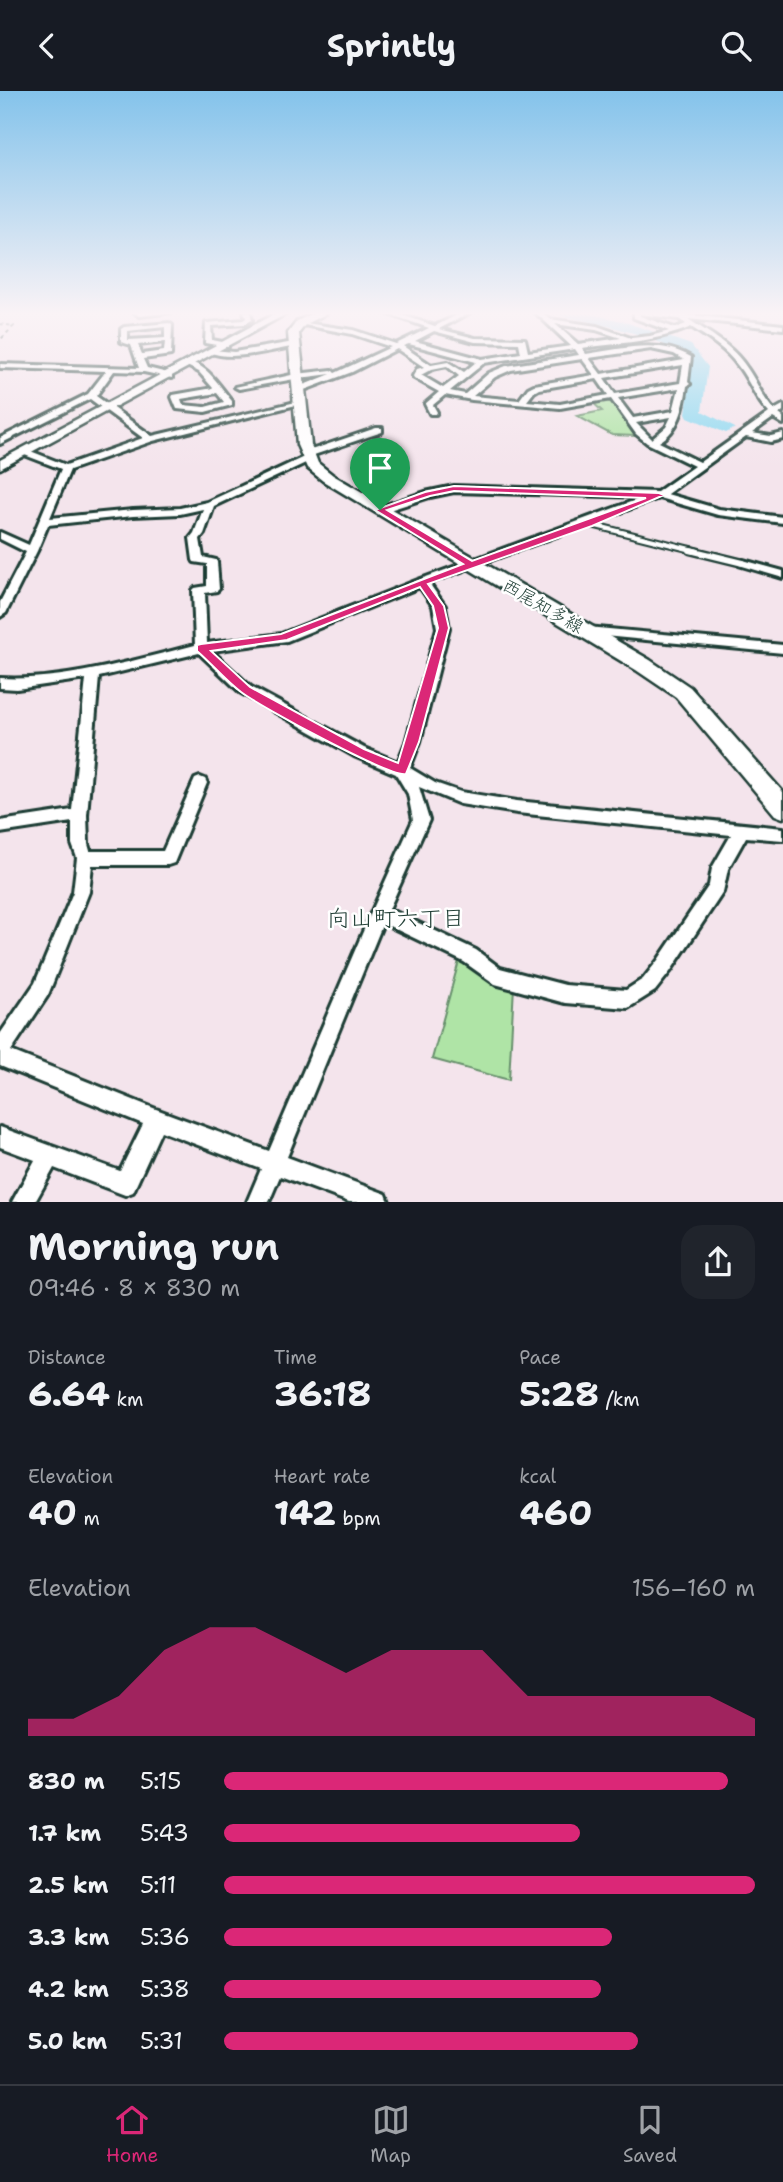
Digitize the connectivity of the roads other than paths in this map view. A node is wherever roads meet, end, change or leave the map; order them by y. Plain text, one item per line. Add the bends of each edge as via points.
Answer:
1 (142, 364) edge
2 (190, 364) joint
3 (296, 364) edge
4 (362, 364) edge
5 (426, 364) edge
6 (479, 364) edge
7 (542, 364) edge
8 (588, 364) edge
9 (675, 364) edge
10 (687, 364) edge
11 (740, 364) edge
12 (0, 366) edge
13 (430, 366) junction
14 (113, 369) junction
15 (144, 370) junction
16 (349, 370) junction
17 (169, 376) junction
18 (466, 376) junction
19 (598, 376) junction
20 (686, 384) junction
21 (298, 386) junction
22 (239, 387) dead end
23 (218, 390) junction
24 (444, 392) junction
25 (91, 395) junction
26 (467, 397) junction
27 (613, 397) junction
28 (522, 403) junction
29 (783, 407) edge
30 (108, 408) junction
31 (433, 412) dead end
32 (677, 413) junction
33 (773, 414) junction
34 (631, 421) junction
35 (783, 421) edge
36 (379, 430) dead end
37 (744, 435) junction
38 (783, 436) edge
39 (150, 439) junction
40 (0, 441) edge
41 (653, 442) junction
42 (25, 452) junction
43 (309, 456) junction
44 (0, 465) edge
45 (699, 465) junction
46 (66, 468) junction
47 (659, 495) junction
48 (210, 504) junction
49 (380, 510) junction
50 (783, 520) edge
51 (44, 522) junction
52 (589, 524) junction
53 (0, 535) edge
54 (32, 551) junction
55 (743, 563) joint
56 (471, 565) junction
57 (783, 575) edge
58 (422, 582) junction
59 (0, 614) edge
60 (586, 631) junction
61 (201, 648) junction
62 (783, 649) edge
63 (93, 674) junction
64 (0, 683) edge
65 (402, 771) junction
66 (200, 783) dead end
67 (783, 807) edge
68 (79, 815) junction
69 (0, 827) edge
70 (742, 830) junction
71 (783, 834) edge
72 (85, 858) junction
73 (379, 913) junction
74 (0, 1050) edge
75 (0, 1056) edge
76 (156, 1119) junction
77 (0, 1137) edge
78 (49, 1156) junction
79 (274, 1163) junction
80 (23, 1202) edge
81 (258, 1202) edge
82 (377, 1202) edge

1 - 15 street
2 - 17 main road
2 - 23 street
3 - 21 main road
4 - 16 street
5 - 13 street
6 - 18 street
7 - 26 street via 499,371
8 - 19 street
9 - 19 street
10 - 20 street
11 - 33 street
12 - 14 street
13 - 18 street via 448,364
13 - 24 street via 417,376
14 - 15 street
14 - 25 street
15 - 17 street
16 - 21 street
16 - 21 street
17 - 30 main road
18 - 24 street
19 - 27 street
19 - 28 street via 537,387
20 - 27 street
20 - 32 street
21 - 22 street
21 - 39 street
21 - 43 main road
23 - 23 street via 197,394 176,397 180,407 205,410 229,403
24 - 26 street
24 - 31 street via 429,404
25 - 30 street
25 - 40 street
26 - 28 street
27 - 28 street via 559,406
27 - 34 street
29 - 33 street
30 - 39 street
30 - 42 main road
32 - 34 street
32 - 41 street via 662,438
33 - 35 street
33 - 37 street
34 - 41 street
36 - 43 street
37 - 38 street
37 - 45 street
39 - 46 street
41 - 45 street
42 - 44 main road
42 - 46 street
43 - 48 street
43 - 49 main road, 西尾知多線 via 320,473
45 - 47 street
46 - 51 street
47 - 49 street via 454,489
47 - 50 street via 718,512
47 - 52 street
48 - 51 street via 180,511
48 - 61 street via 195,538 198,560 212,562 214,589 199,590
49 - 56 main road, 西尾知多線
51 - 54 street
52 - 55 lane
52 - 56 street
53 - 54 street
54 - 59 street
55 - 57 street
56 - 58 street
56 - 60 main road, 西尾知多線
58 - 61 street via 283,638
58 - 65 street via 439,606 443,628
60 - 62 street
60 - 67 main road, 西尾知多線 via 683,692
61 - 63 street
61 - 65 street via 246,690
63 - 64 street
63 - 68 street
65 - 70 street via 460,798
65 - 73 street via 415,794 421,820
66 - 72 street via 168,858
68 - 69 street
68 - 72 street
70 - 71 street
70 - 73 street via 720,868 717,887 671,957 649,985 628,999 565,994 495,975 470,956
72 - 74 street via 81,892 42,989
73 - 79 street
75 - 76 street
76 - 78 street via 125,1184
76 - 79 street
77 - 78 street
78 - 80 street
79 - 81 street
79 - 82 street

